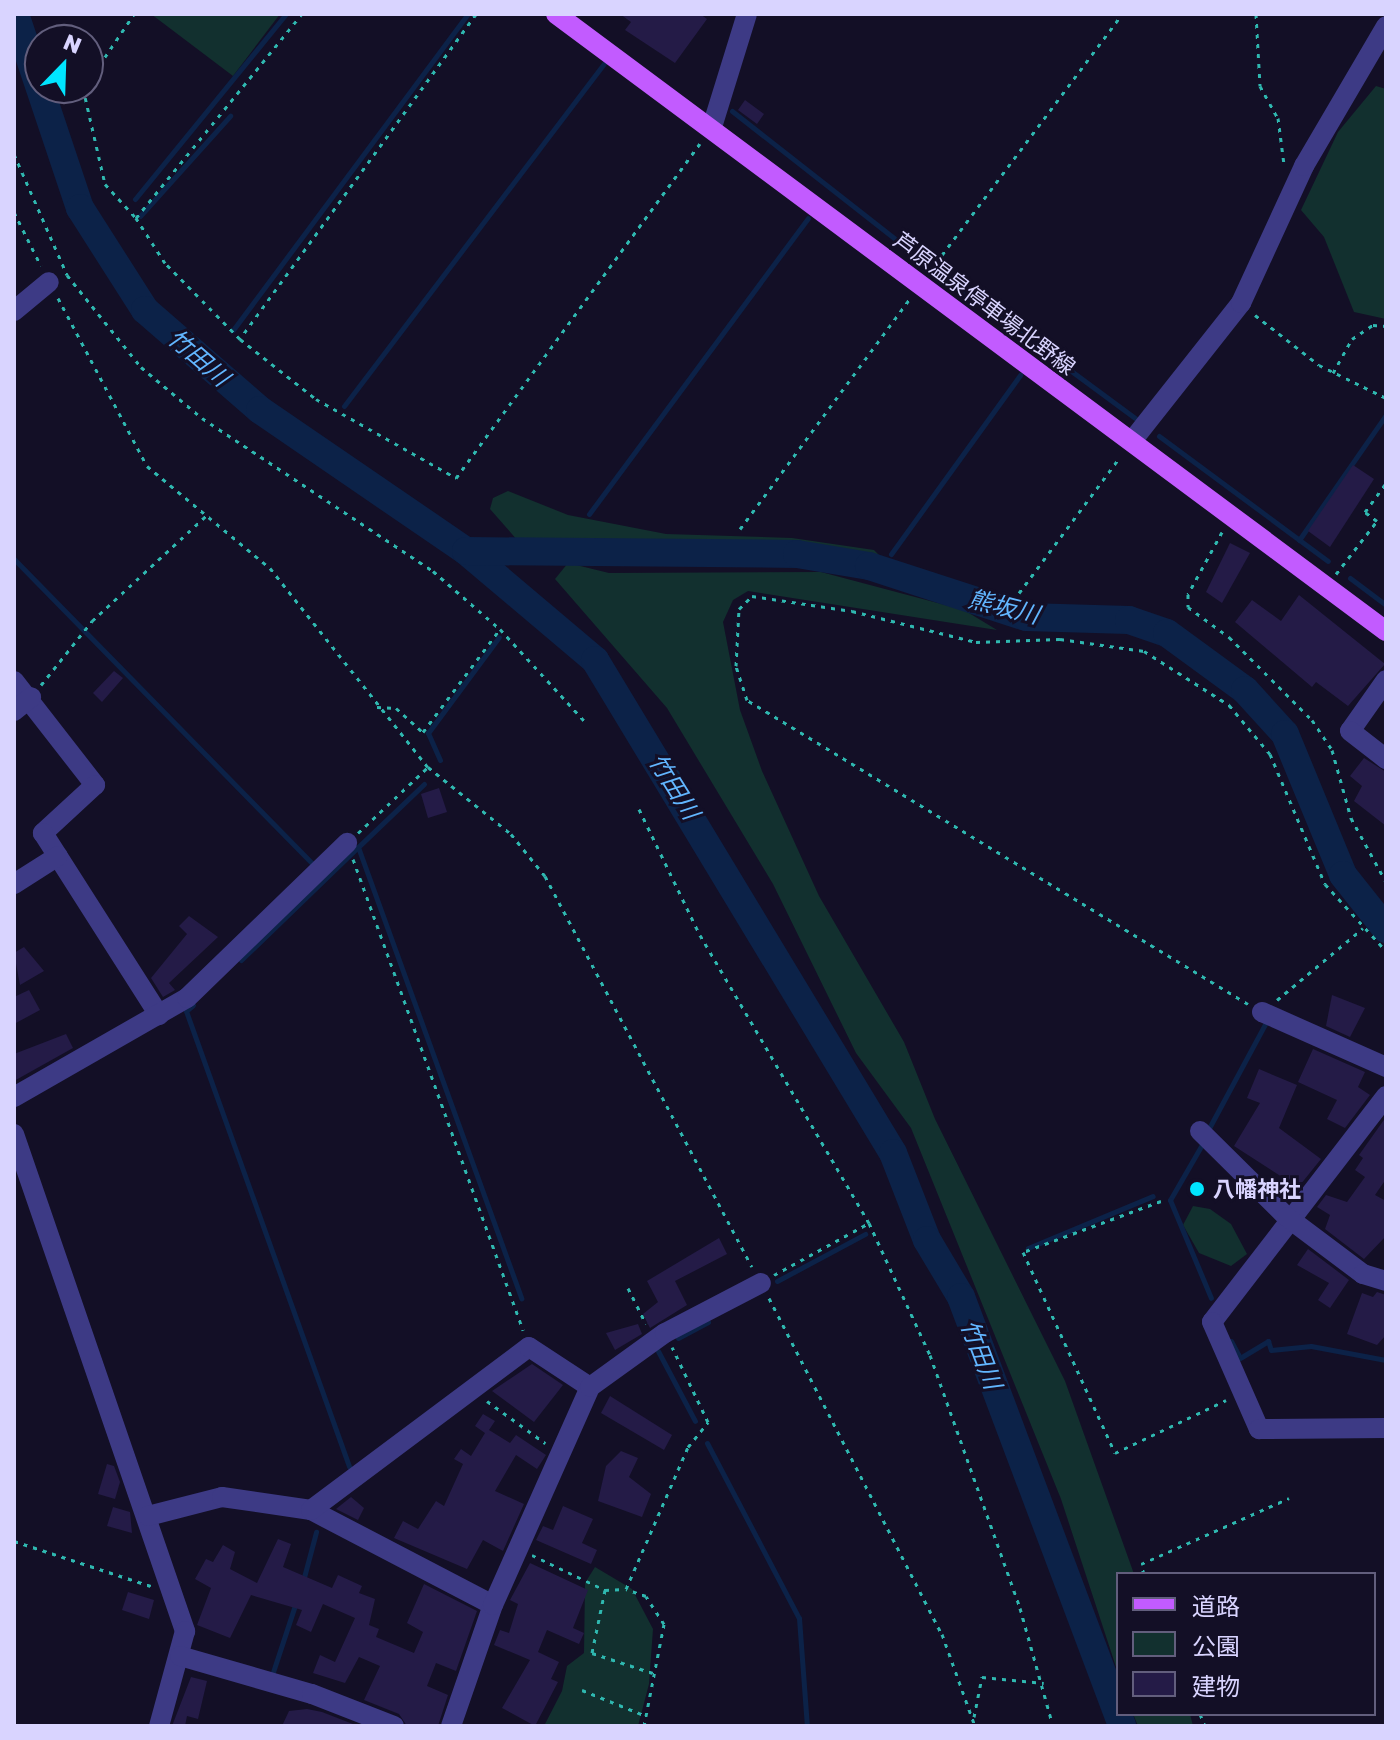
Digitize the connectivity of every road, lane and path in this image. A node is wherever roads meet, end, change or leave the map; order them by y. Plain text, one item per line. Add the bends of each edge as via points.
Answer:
1 (134, 14) edge
2 (302, 14) edge
3 (476, 14) edge
4 (556, 14) edge
5 (747, 14) edge
6 (1256, 14) edge
7 (1278, 14) edge
8 (1305, 14) edge
9 (1386, 26) edge
10 (104, 58) edge
11 (87, 104) edge
12 (712, 127) junction
13 (14, 154) edge
14 (1284, 167) dead end
15 (14, 212) edge
16 (136, 218) junction
17 (49, 282) junction
18 (1241, 303) junction
19 (14, 311) edge
20 (1386, 326) edge
21 (240, 339) junction
22 (1333, 373) junction
23 (1386, 398) edge
24 (1132, 441) junction
25 (1386, 483) edge
26 (209, 513) junction
27 (1232, 515) junction
28 (1327, 586) junction
29 (1019, 593) dead end
30 (500, 629) junction
31 (1386, 631) edge
32 (1386, 680) edge
33 (14, 681) edge
34 (31, 697) junction
35 (377, 707) junction
36 (14, 711) edge
37 (587, 724) dead end
38 (1386, 759) edge
39 (428, 767) junction
40 (639, 809) dead end
41 (347, 843) junction
42 (58, 856) junction
43 (1386, 882) edge
44 (14, 884) edge
45 (1363, 928) junction
46 (1386, 951) edge
47 (1262, 1012) junction
48 (159, 1015) junction
49 (1386, 1067) edge
50 (1386, 1096) edge
51 (14, 1097) edge
52 (1200, 1131) dead end
53 (14, 1134) edge
54 (1161, 1201) dead end
55 (1287, 1217) junction
56 (869, 1223) junction
57 (1386, 1281) edge
58 (761, 1283) junction
59 (628, 1288) dead end
60 (659, 1337) junction
61 (529, 1347) junction
62 (590, 1387) junction
63 (470, 1389) junction
64 (1244, 1392) junction
65 (1386, 1428) edge
66 (559, 1453) junction
67 (1289, 1498) dead end
68 (311, 1510) junction
69 (148, 1516) junction
70 (14, 1541) edge
71 (518, 1548) junction
72 (1143, 1572) edge
73 (626, 1589) junction
74 (605, 1590) junction
75 (175, 1594) junction
76 (493, 1605) junction
77 (180, 1656) junction
78 (655, 1673) junction
79 (1044, 1683) junction
80 (582, 1690) dead end
81 (646, 1716) junction
82 (973, 1718) junction
83 (159, 1726) edge
84 (394, 1726) edge
85 (451, 1726) edge
86 (644, 1726) edge
87 (975, 1726) edge
88 (1053, 1726) edge

1 - 10 path
2 - 16 path
3 - 21 path
4 - 12 main road, 芦原温泉停車場北野線
5 - 12 street
6 - 14 path via 1260,86 1278,118
7 - 8 path
9 - 18 street via 1304,166
11 - 16 path via 105,184
12 - 21 path via 456,478 316,399
12 - 24 main road, 芦原温泉停車場北野線
13 - 30 path via 67,275 141,367 202,418 433,571
15 - 17 path
16 - 21 path via 165,263
17 - 19 street
17 - 26 path via 138,453 169,486
18 - 22 path
18 - 24 street
20 - 22 path via 1373,325 1352,339
22 - 23 path
24 - 27 main road, 芦原温泉停車場北野線
24 - 29 path
25 - 28 path via 1365,512 1377,521
26 - 34 path via 92,621
26 - 35 path via 270,568
27 - 28 main road, 芦原温泉停車場北野線
27 - 43 path via 1188,594 1188,607 1229,637 1312,720 1332,750 1351,818
28 - 31 main road, 芦原温泉停車場北野線
30 - 35 path via 423,732 396,708
30 - 37 path
32 - 38 street via 1350,731
33 - 34 street
34 - 36 street
34 - 42 street via 95,785 43,833
35 - 39 path
39 - 41 path
39 - 58 path via 511,834 545,876
40 - 56 path via 700,935
41 - 48 street via 187,998
41 - 61 path
42 - 44 street
42 - 48 street
45 - 46 path
45 - 47 path
45 - 47 path via 1325,884 1270,754 1229,705 1144,651 1060,639 976,642 852,611 752,596 739,609 734,636 747,700
47 - 49 street
48 - 51 street
50 - 55 street
52 - 55 street
53 - 69 street
54 - 64 path via 1023,1252 1115,1453
55 - 57 street via 1363,1274
55 - 64 street via 1212,1322
56 - 58 path
56 - 79 path via 930,1355
58 - 60 street
58 - 82 path via 942,1634
59 - 60 path
60 - 62 street
60 - 73 path via 708,1422 688,1447
61 - 62 street
61 - 63 street
62 - 66 street
63 - 66 path
63 - 68 street
64 - 65 street via 1259,1429
66 - 71 street
67 - 72 path via 1141,1564
68 - 69 street via 222,1497
68 - 76 street
69 - 75 street
70 - 75 path
71 - 74 path
71 - 76 street
73 - 74 path
73 - 78 path via 646,1596 664,1624
74 - 78 path via 592,1653
75 - 77 street via 185,1631
76 - 85 street
77 - 83 street
77 - 84 street via 312,1694
78 - 81 path
79 - 82 path via 982,1677
79 - 88 path
80 - 81 path
81 - 86 path
82 - 87 path

